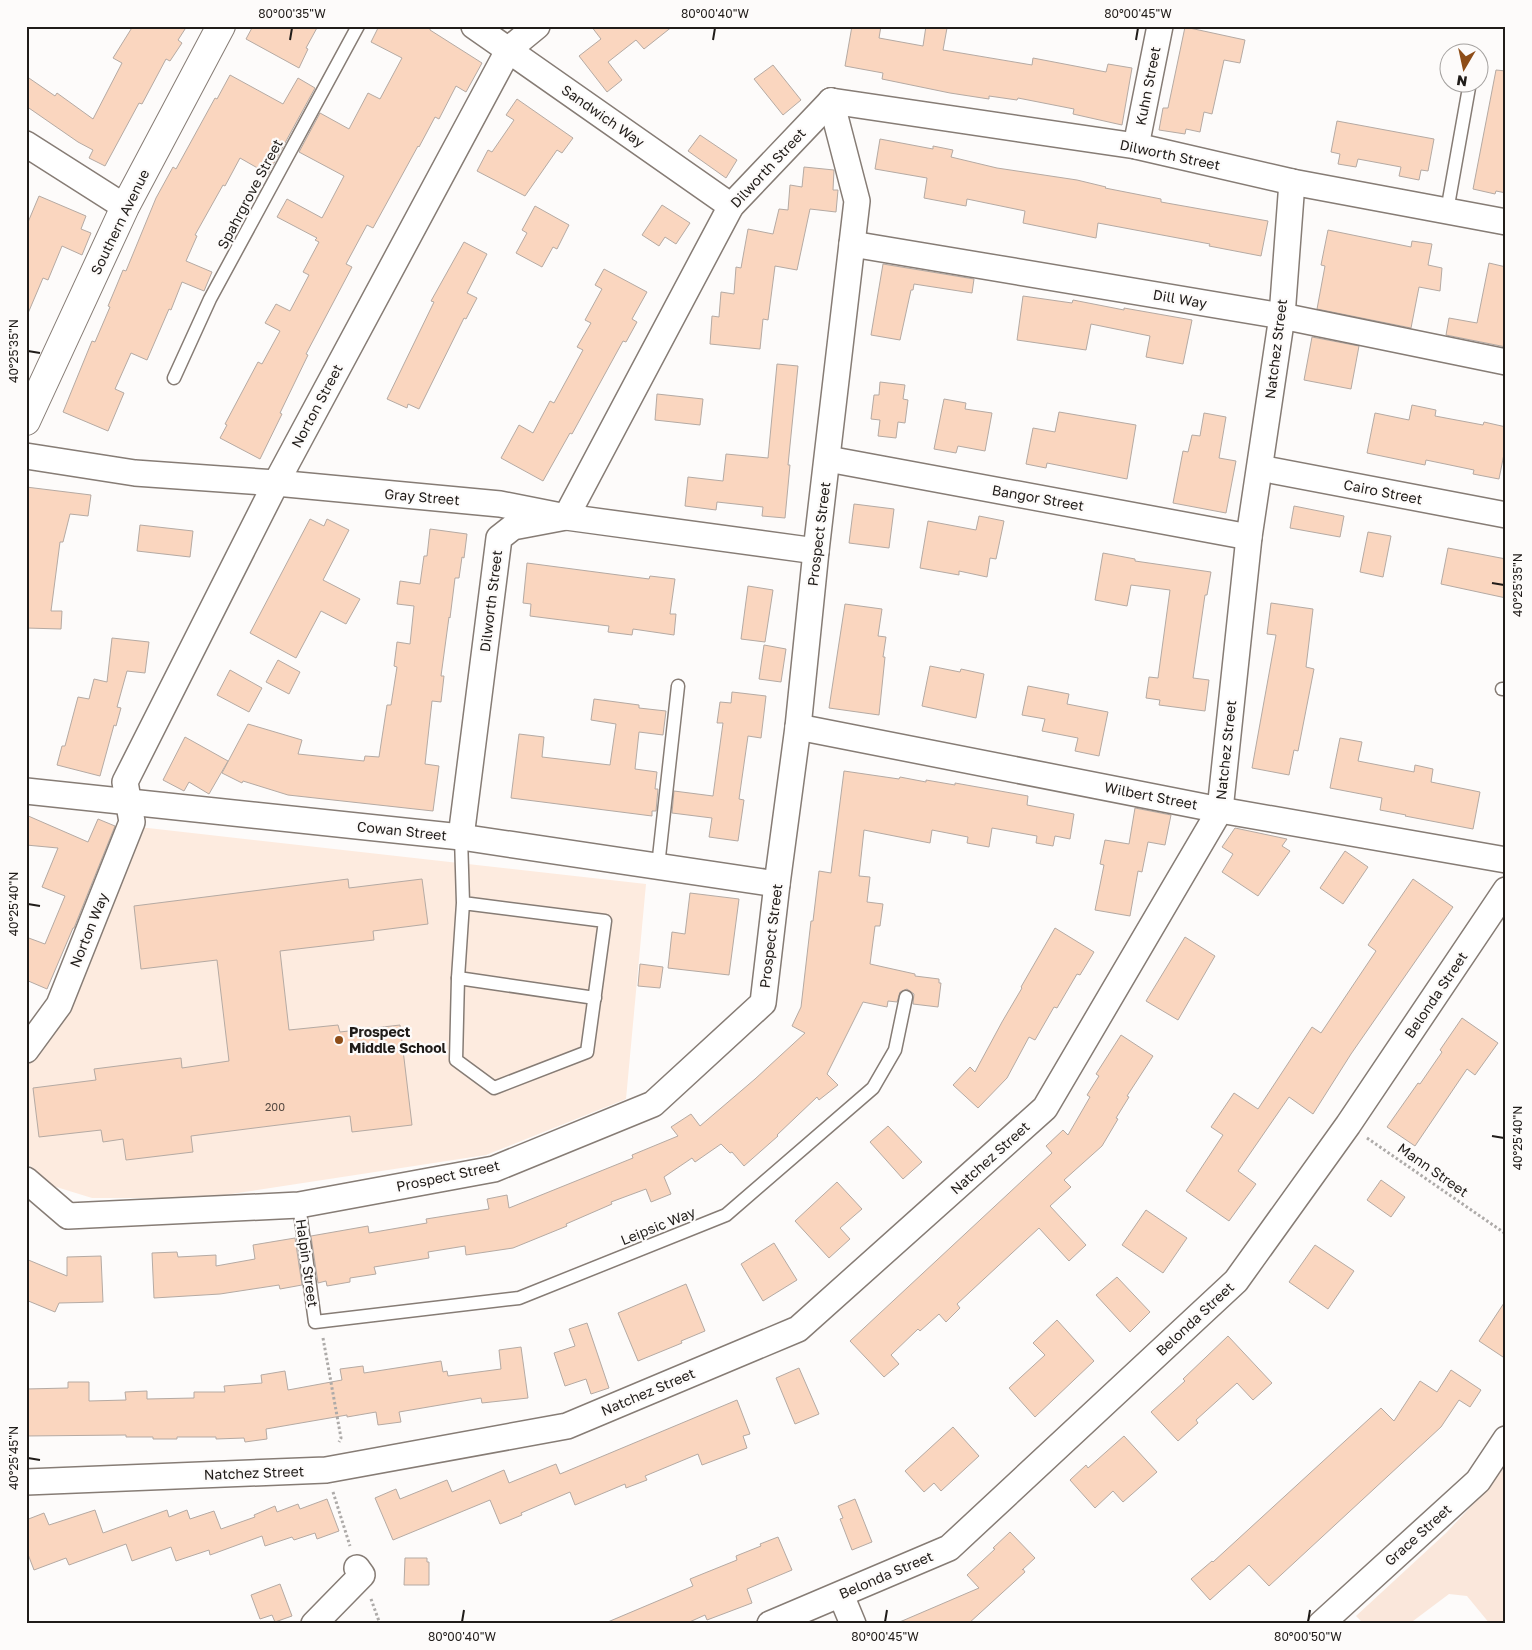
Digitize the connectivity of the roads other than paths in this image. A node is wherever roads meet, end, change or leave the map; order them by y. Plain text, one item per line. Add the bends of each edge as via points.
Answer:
1 (221, 26) edge
2 (358, 26) edge
3 (474, 26) edge
4 (537, 26) edge
5 (1160, 26) edge
6 (509, 49) junction
7 (1468, 92) edge
8 (830, 101) junction
9 (26, 144) edge
10 (1136, 146) junction
11 (1292, 182) junction
12 (731, 206) junction
13 (125, 207) junction
14 (1448, 211) junction
15 (1506, 222) edge
16 (852, 244) junction
17 (1282, 316) junction
18 (1506, 362) edge
19 (174, 378) dead end
20 (26, 421) edge
21 (26, 456) edge
22 (828, 459) junction
23 (1260, 468) junction
24 (276, 483) junction
25 (1506, 515) edge
26 (566, 516) junction
27 (1249, 537) junction
28 (816, 550) junction
29 (678, 686) dead end
30 (798, 726) junction
31 (26, 791) edge
32 (129, 802) junction
33 (1220, 810) junction
34 (461, 837) junction
35 (1506, 860) edge
36 (658, 866) junction
37 (776, 884) junction
38 (1506, 890) edge
39 (463, 902) junction
40 (458, 978) junction
41 (906, 996) dead end
42 (595, 998) junction
43 (26, 1050) edge
44 (26, 1180) edge
45 (299, 1205) junction
46 (315, 1322) joint
47 (1506, 1439) edge
48 (26, 1482) edge
49 (359, 1571) road end
50 (841, 1594) junction
51 (314, 1624) edge
52 (770, 1624) edge
53 (852, 1624) edge
54 (1321, 1624) edge

1 - 13 street, Southern Avenue
2 - 19 lane, Spahrgrove Street via 210,299
3 - 6 street, Sandwich Way
4 - 6 street, Norton Street
5 - 10 street, Kuhn Street
6 - 12 street, Sandwich Way
6 - 24 street, Norton Street
7 - 14 lane
8 - 10 street, Dilworth Street
8 - 12 street, Dilworth Street
8 - 16 street, Prospect Street via 857,201
9 - 13 street
10 - 11 street, Dilworth Street
11 - 14 street, Dilworth Street
11 - 17 street, Natchez Street
12 - 26 street, Dilworth Street
13 - 20 street, Southern Avenue
14 - 15 street, Dilworth Street
16 - 17 street, Dill Way
16 - 22 street, Prospect Street
17 - 18 street, Dill Way
17 - 23 street, Natchez Street
21 - 24 street, Gray Street via 135,473
22 - 27 street, Bangor Street
22 - 28 street, Prospect Street
23 - 25 street, Cairo Street
23 - 27 street, Natchez Street
24 - 26 street, Gray Street via 500,504
24 - 32 street, Norton Street via 126,782
26 - 28 street, Gray Street
26 - 34 street, Dilworth Street via 513,527 498,538
27 - 33 street, Natchez Street
28 - 30 street, Prospect Street
29 - 36 lane
30 - 33 street, Wilbert Street
30 - 37 street, Prospect Street
31 - 32 street, Cowan Street
32 - 34 street, Cowan Street
32 - 43 street, Norton Way via 132,822 58,1004
33 - 35 street, Wilbert Street
33 - 48 street, Natchez Street via 1045,1108 798,1329 567,1426 326,1470
34 - 36 street, Cowan Street
34 - 39 lane
36 - 37 street, Cowan Street
37 - 45 street, Prospect Street via 762,1003 653,1104 494,1169
38 - 50 street, Belonda Street via 1348,1125 1236,1281 949,1548
39 - 40 lane
39 - 42 lane via 605,922
40 - 42 lane
40 - 42 lane via 456,1060 494,1088 587,1052
41 - 46 lane, Leipsic Way via 895,1050 873,1088 726,1215 519,1298
44 - 45 street, Prospect Street via 68,1216
45 - 46 lane, Halpin Street
47 - 54 street, Grace Street via 1478,1481
49 - 51 street
50 - 52 street, Belonda Street
50 - 53 street

